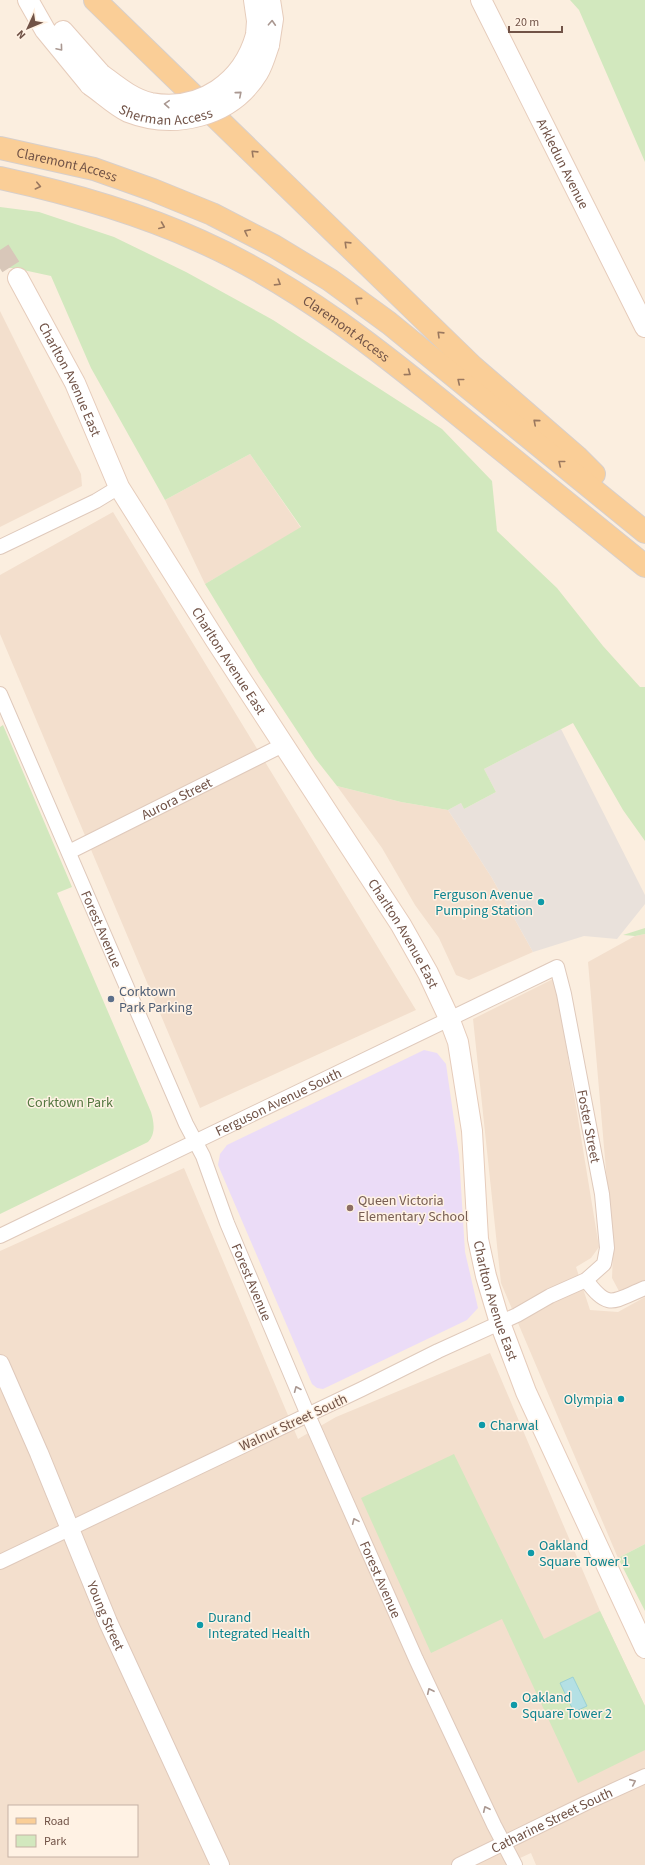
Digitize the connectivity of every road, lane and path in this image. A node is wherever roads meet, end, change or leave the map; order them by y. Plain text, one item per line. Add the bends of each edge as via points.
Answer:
1 (95, 0) edge
2 (254, 0) edge
3 (270, 0) edge
4 (480, 0) edge
5 (30, 2) edge
6 (263, 40) junction
7 (0, 148) edge
8 (0, 178) edge
9 (18, 278) tunnel mouth
10 (645, 327) edge
11 (118, 487) junction
12 (645, 526) edge
13 (645, 532) edge
14 (0, 547) edge
15 (645, 566) edge
16 (0, 694) edge
17 (283, 745) junction
18 (69, 852) junction
19 (557, 967) joint
20 (449, 1018) junction
21 (195, 1142) junction
22 (0, 1236) edge
23 (586, 1280) junction
24 (645, 1288) edge
25 (500, 1322) junction
26 (0, 1364) edge
27 (308, 1415) junction
28 (70, 1530) junction
29 (0, 1562) edge
30 (645, 1648) edge
31 (645, 1776) edge
32 (504, 1843) junction
33 (220, 1865) edge
34 (459, 1865) edge
35 (515, 1865) edge

12 -> 1 main road via 577,457 472,366
2 - 6 main road, Sherman Access
6 -> 3 main road, Sherman Access via 273,19
4 - 10 main road, Arkledun Avenue
5 - 6 main road, Sherman Access, bridge via 55,20 96,79 150,102 175,104 192,101 215,92 235,76 252,50
13 -> 7 main road, Claremont Access via 389,323 330,280 274,246 212,214 153,190 94,169
8 -> 15 main road, Claremont Access via 62,191 126,212 201,242 263,274 339,322 413,377
9 - 11 main road, Charlton Avenue East via 75,383
11 - 14 street via 96,501
11 - 17 main road, Charlton Avenue East
16 - 18 street, Forest Avenue
17 - 18 street, Aurora Street
17 - 20 main road, Charlton Avenue East via 401,925 428,972
18 - 21 street, Forest Avenue
19 - 20 street, Ferguson Avenue South
19 - 23 street, Foster Street via 602,1194 606,1233 604,1264
20 - 21 street, Ferguson Avenue South
20 - 25 main road, Charlton Avenue East via 458,1042 472,1132 478,1239
21 - 22 street, Ferguson Avenue South
27 -> 21 street, Forest Avenue via 227,1223 211,1175
23 - 24 street via 604,1300 612,1301
23 - 25 street, Walnut Street South
25 - 27 street, Walnut Street South
25 - 30 main road, Charlton Avenue East via 526,1392
26 - 28 street, Young Street
27 - 28 street, Walnut Street South
32 -> 27 street, Forest Avenue via 425,1680
28 - 29 street, Walnut Street South
28 - 33 street, Young Street via 114,1636
32 -> 31 street, Catharine Street South
32 - 34 street, Catharine Street South
32 - 35 street, Forest Avenue

